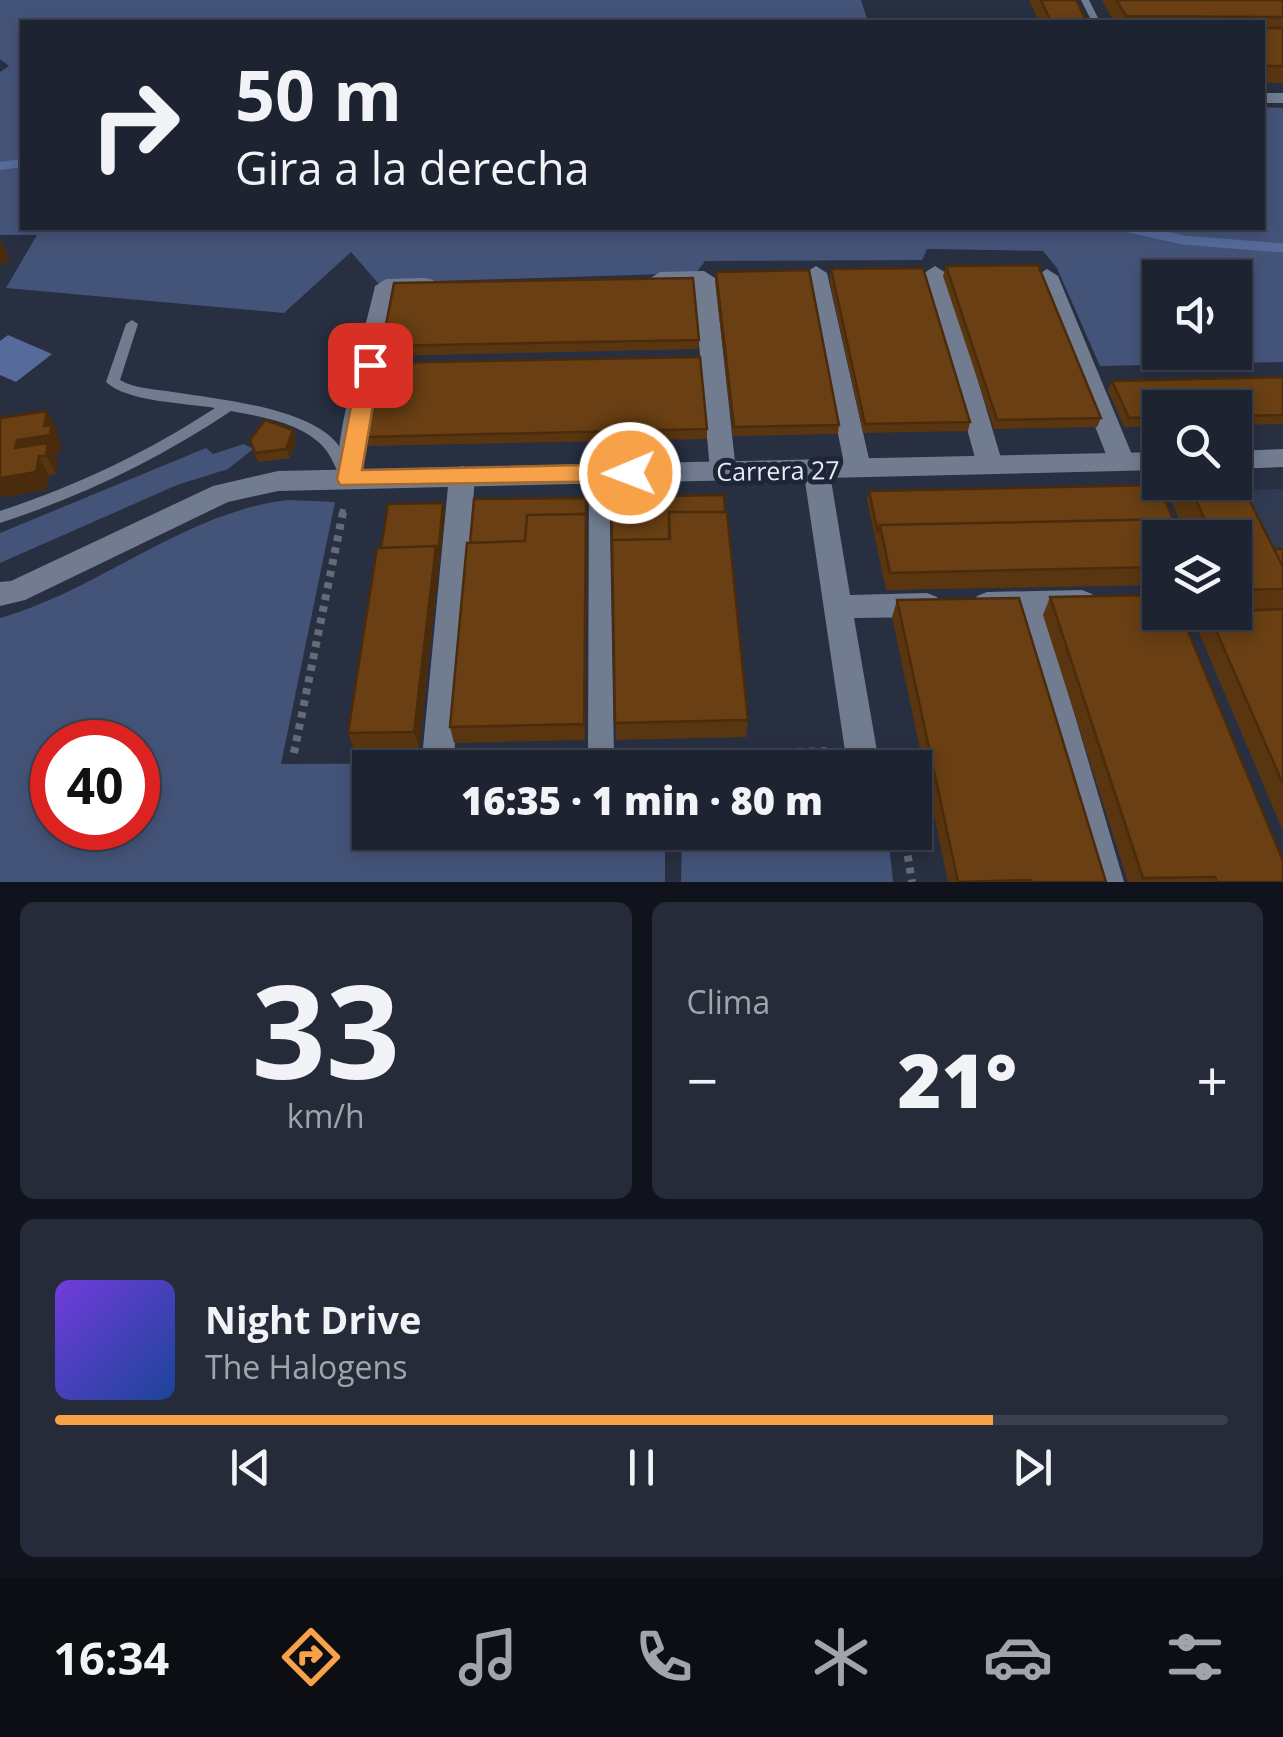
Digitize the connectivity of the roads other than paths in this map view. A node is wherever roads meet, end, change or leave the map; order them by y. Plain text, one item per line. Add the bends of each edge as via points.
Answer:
1 (935, 273) dead end
2 (816, 274) dead end
3 (1047, 276) edge
4 (645, 280) edge
5 (446, 285) edge
6 (132, 324) dead end
7 (228, 406) junction
8 (1283, 458) edge
9 (1252, 459) edge
10 (1142, 461) edge
11 (1122, 462) junction
12 (990, 465) junction
13 (816, 468) junction
14 (858, 468) junction
15 (723, 471) junction
16 (599, 474) junction
17 (462, 476) junction
18 (349, 479) junction
19 (0, 517) edge
20 (0, 594) edge
21 (1103, 601) edge
22 (1027, 603) junction
23 (837, 607) junction
24 (439, 750) edge
25 (601, 750) edge
26 (861, 750) edge
27 (1106, 882) edge

1 - 12 street
2 - 14 street
3 - 11 street
4 - 15 street via 704,278 701,359
5 - 18 street via 386,286 379,365
6 - 7 lane via 113,382
7 - 18 lane via 294,423 327,441
7 - 19 lane via 117,472
8 - 9 street
10 - 11 street, Carrera 27
11 - 12 street, Carrera 27
12 - 14 street, Carrera 27
13 - 14 street, Carrera 27
13 - 15 street, Carrera 27
13 - 23 street
15 - 16 street, Carrera 27
16 - 17 street, Carrera 27
16 - 25 street
17 - 18 street, Carrera 27
17 - 24 street
18 - 20 street, Carrera 27 via 278,481 222,493
21 - 22 street
22 - 23 street
22 - 27 street
23 - 26 street

